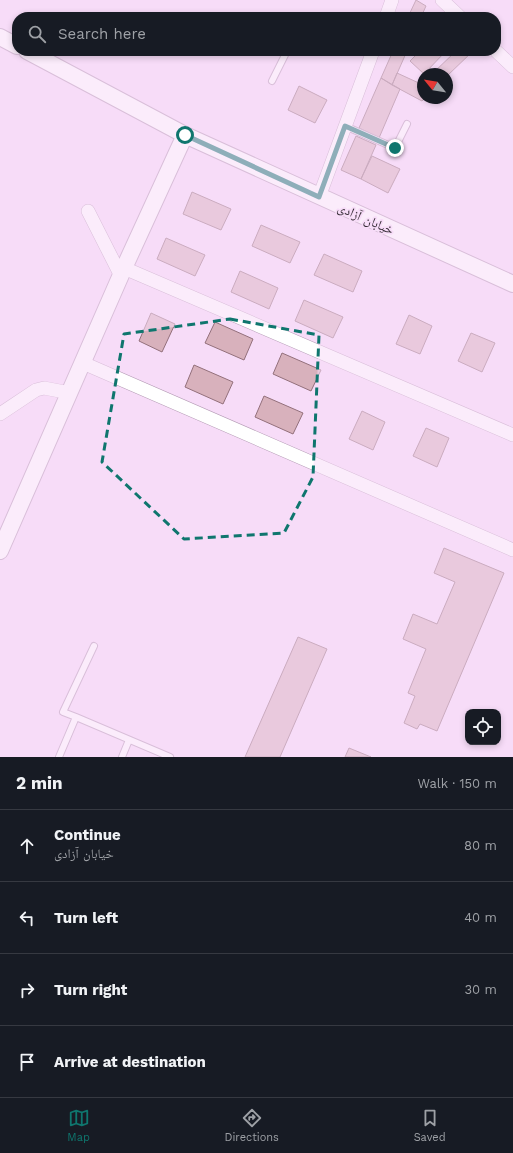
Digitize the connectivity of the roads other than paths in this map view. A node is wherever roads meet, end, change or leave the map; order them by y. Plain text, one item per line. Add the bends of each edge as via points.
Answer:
1 (442, 0) edge
2 (391, 1) edge
3 (388, 12) edge
4 (455, 12) edge
5 (0, 37) edge
6 (12, 43) edge
7 (36, 56) edge
8 (284, 56) edge
9 (371, 56) edge
10 (501, 56) edge
11 (513, 67) edge
12 (272, 81) dead end
13 (407, 124) dead end
14 (345, 126) junction
15 (185, 135) junction
16 (319, 197) junction
17 (88, 211) dead end
18 (122, 272) junction
19 (513, 284) edge
20 (83, 364) junction
21 (70, 393) junction
22 (0, 414) edge
23 (513, 435) edge
24 (513, 550) edge
25 (0, 551) edge
26 (94, 646) dead end
27 (76, 717) junction
28 (130, 740) junction
29 (59, 757) edge
30 (122, 757) edge
31 (170, 757) edge

1 - 4 street
2 - 3 street
5 - 6 street
7 - 15 street, خیابان آزادی
8 - 12 lane
9 - 14 street
10 - 11 street
13 - 14 lane via 395,148
14 - 16 street
15 - 16 street, خیابان آزادی
15 - 18 street
16 - 19 street, خیابان آزادی
17 - 18 street
18 - 20 street
18 - 23 street
20 - 21 street
20 - 24 street
21 - 22 street via 44,388 36,390
21 - 25 street
26 - 27 lane via 63,712
27 - 28 lane
27 - 29 lane
28 - 30 lane
28 - 31 lane

